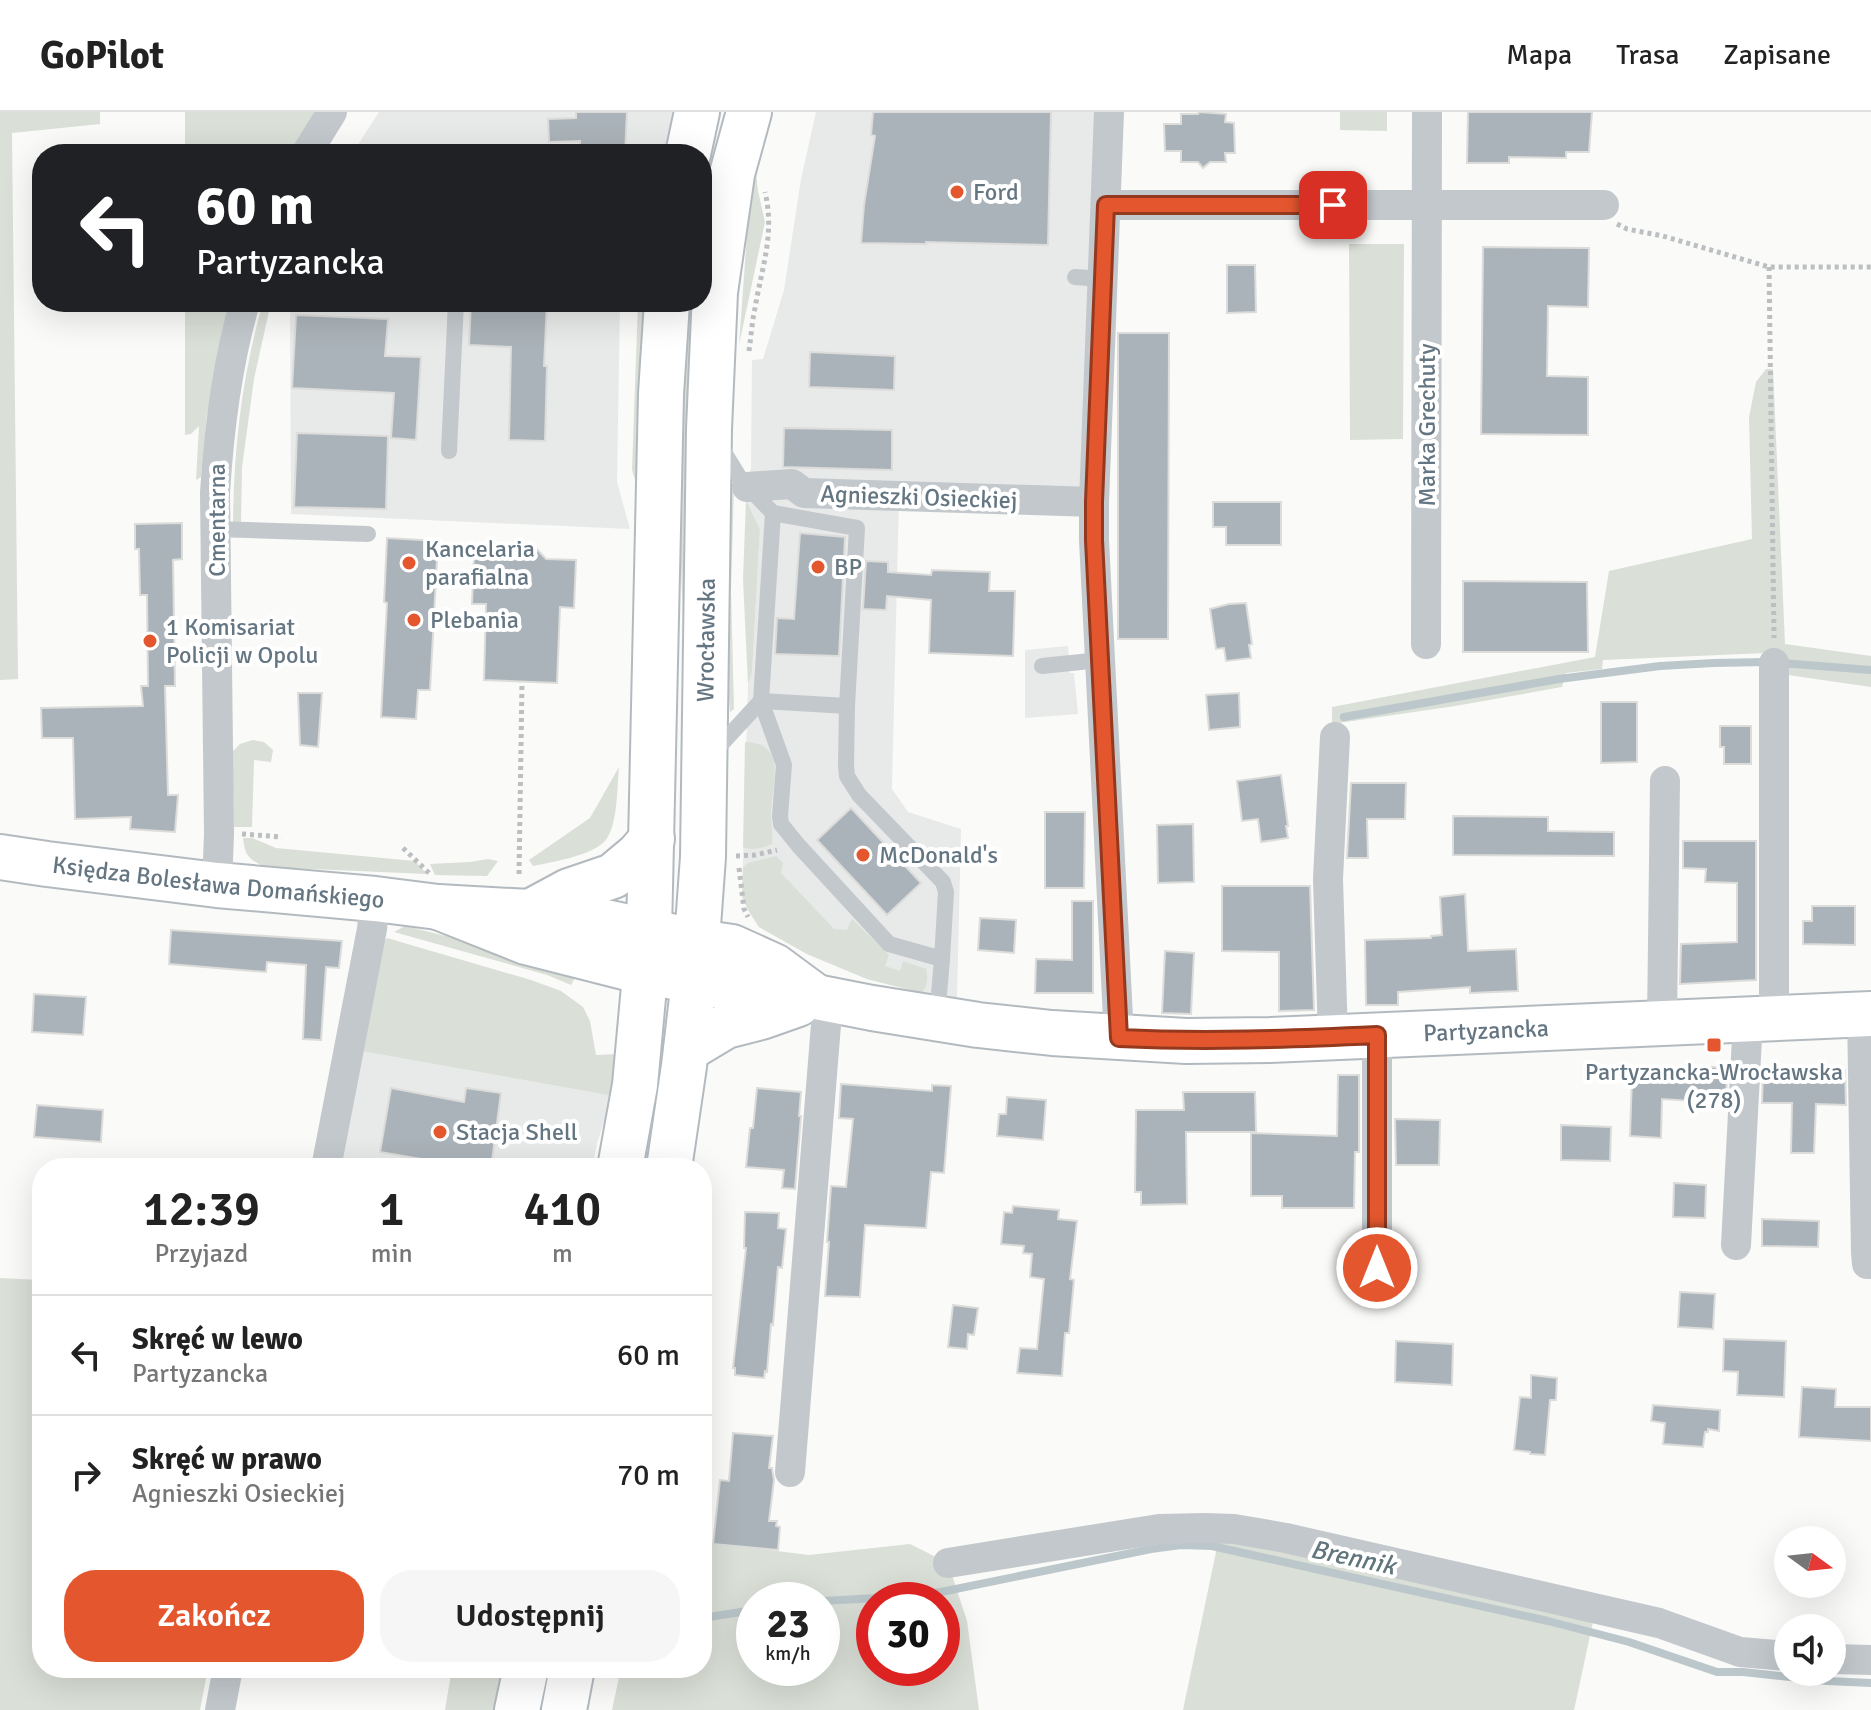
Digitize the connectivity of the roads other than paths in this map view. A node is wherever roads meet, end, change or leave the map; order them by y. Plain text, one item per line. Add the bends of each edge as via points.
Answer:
1 (332, 112) edge
2 (697, 112) edge
3 (749, 112) edge
4 (1109, 112) edge
5 (1427, 112) edge
6 (312, 144) edge
7 (690, 144) edge
8 (1106, 205) junction
9 (1427, 205) junction
10 (1604, 205) road end
11 (243, 312) edge
12 (456, 312) edge
13 (666, 312) edge
14 (709, 429) junction
15 (449, 451) dead end
16 (747, 487) junction
17 (1094, 502) junction
18 (773, 513) junction
19 (215, 529) junction
20 (368, 534) dead end
21 (1426, 644) dead end
22 (1100, 660) junction
23 (1774, 663) road end
24 (1042, 666) dead end
25 (761, 701) junction
26 (847, 706) junction
27 (1335, 737) dead end
28 (704, 764) junction
29 (1665, 781) dead end
30 (652, 839) junction
31 (0, 857) edge
32 (217, 885) junction
33 (437, 893) junction
34 (525, 893) junction
35 (375, 899) junction
36 (648, 952) junction
37 (942, 959) junction
38 (696, 962) junction
39 (822, 999) junction
40 (1867, 1014) edge
41 (937, 1018) junction
42 (1761, 1019) junction
43 (1662, 1023) junction
44 (1377, 1035) junction
45 (1333, 1037) junction
46 (1119, 1038) junction
47 (686, 1050) junction
48 (333, 1158) edge
49 (622, 1158) edge
50 (670, 1158) edge
51 (1736, 1245) dead end
52 (1871, 1264) edge
53 (1377, 1268) dead end
54 (790, 1472) dead end
55 (948, 1563) dead end
56 (1774, 1655) edge
57 (1846, 1659) edge
58 (1871, 1660) edge
59 (226, 1678) edge
60 (524, 1678) edge
61 (570, 1678) edge
62 (220, 1710) edge
63 (517, 1710) edge
64 (564, 1710) edge

1 - 6 street
2 - 7 main road
3 - 14 main road, Wrocławska via 719,255
4 - 8 street
5 - 9 street, Marka Grechuty
8 - 9 street
8 - 17 street via 1089,278
9 - 10 street
9 - 21 street, Marka Grechuty
11 - 19 street, Cmentarna via 217,450
12 - 15 lane
13 - 30 main road, Wrocławska
14 - 16 lane
14 - 28 main road, Wrocławska
16 - 17 street, Agnieszki Osieckiej via 792,484 804,493
16 - 18 lane
17 - 22 street
18 - 25 lane
18 - 26 lane via 857,528
19 - 20 lane
19 - 32 street, Cmentarna
22 - 24 lane
22 - 46 street
23 - 42 street
25 - 26 lane
25 - 28 lane
25 - 37 lane via 784,765 781,824 889,944
26 - 37 lane via 846,765 852,786 945,886
27 - 45 street via 1328,879
28 - 38 main road, Wrocławska
29 - 43 street
30 - 34 main road via 613,876 569,891
30 - 36 main road, Wrocławska
31 - 32 main road, Księdza Bolesława Domańskiego
32 - 35 main road, Księdza Bolesława Domańskiego
33 - 34 main road, Księdza Bolesława Domańskiego
33 - 35 main road, Księdza Bolesława Domańskiego
33 - 36 main road, Księdza Bolesława Domańskiego via 526,942
34 - 36 main road, Księdza Bolesława Domańskiego via 596,920
35 - 48 street
36 - 38 main road, Partyzancka
36 - 49 main road, Wrocławska
37 - 41 lane
38 - 39 main road, Partyzancka via 764,995
38 - 47 main road, Wrocławska
39 - 41 main road, Partyzancka
39 - 47 main road via 726,1026
39 - 54 street
40 - 42 main road, Partyzancka
40 - 52 street via 1866,1253
41 - 46 main road, Partyzancka
42 - 43 main road, Partyzancka
42 - 51 street
43 - 44 main road, Partyzancka
44 - 45 main road, Partyzancka
44 - 53 street
45 - 46 main road, Partyzancka
47 - 50 main road, Wrocławska
55 - 56 street via 1159,1529 1234,1529 1659,1623 1740,1652
57 - 58 street
59 - 62 street
60 - 63 main road
61 - 64 main road

